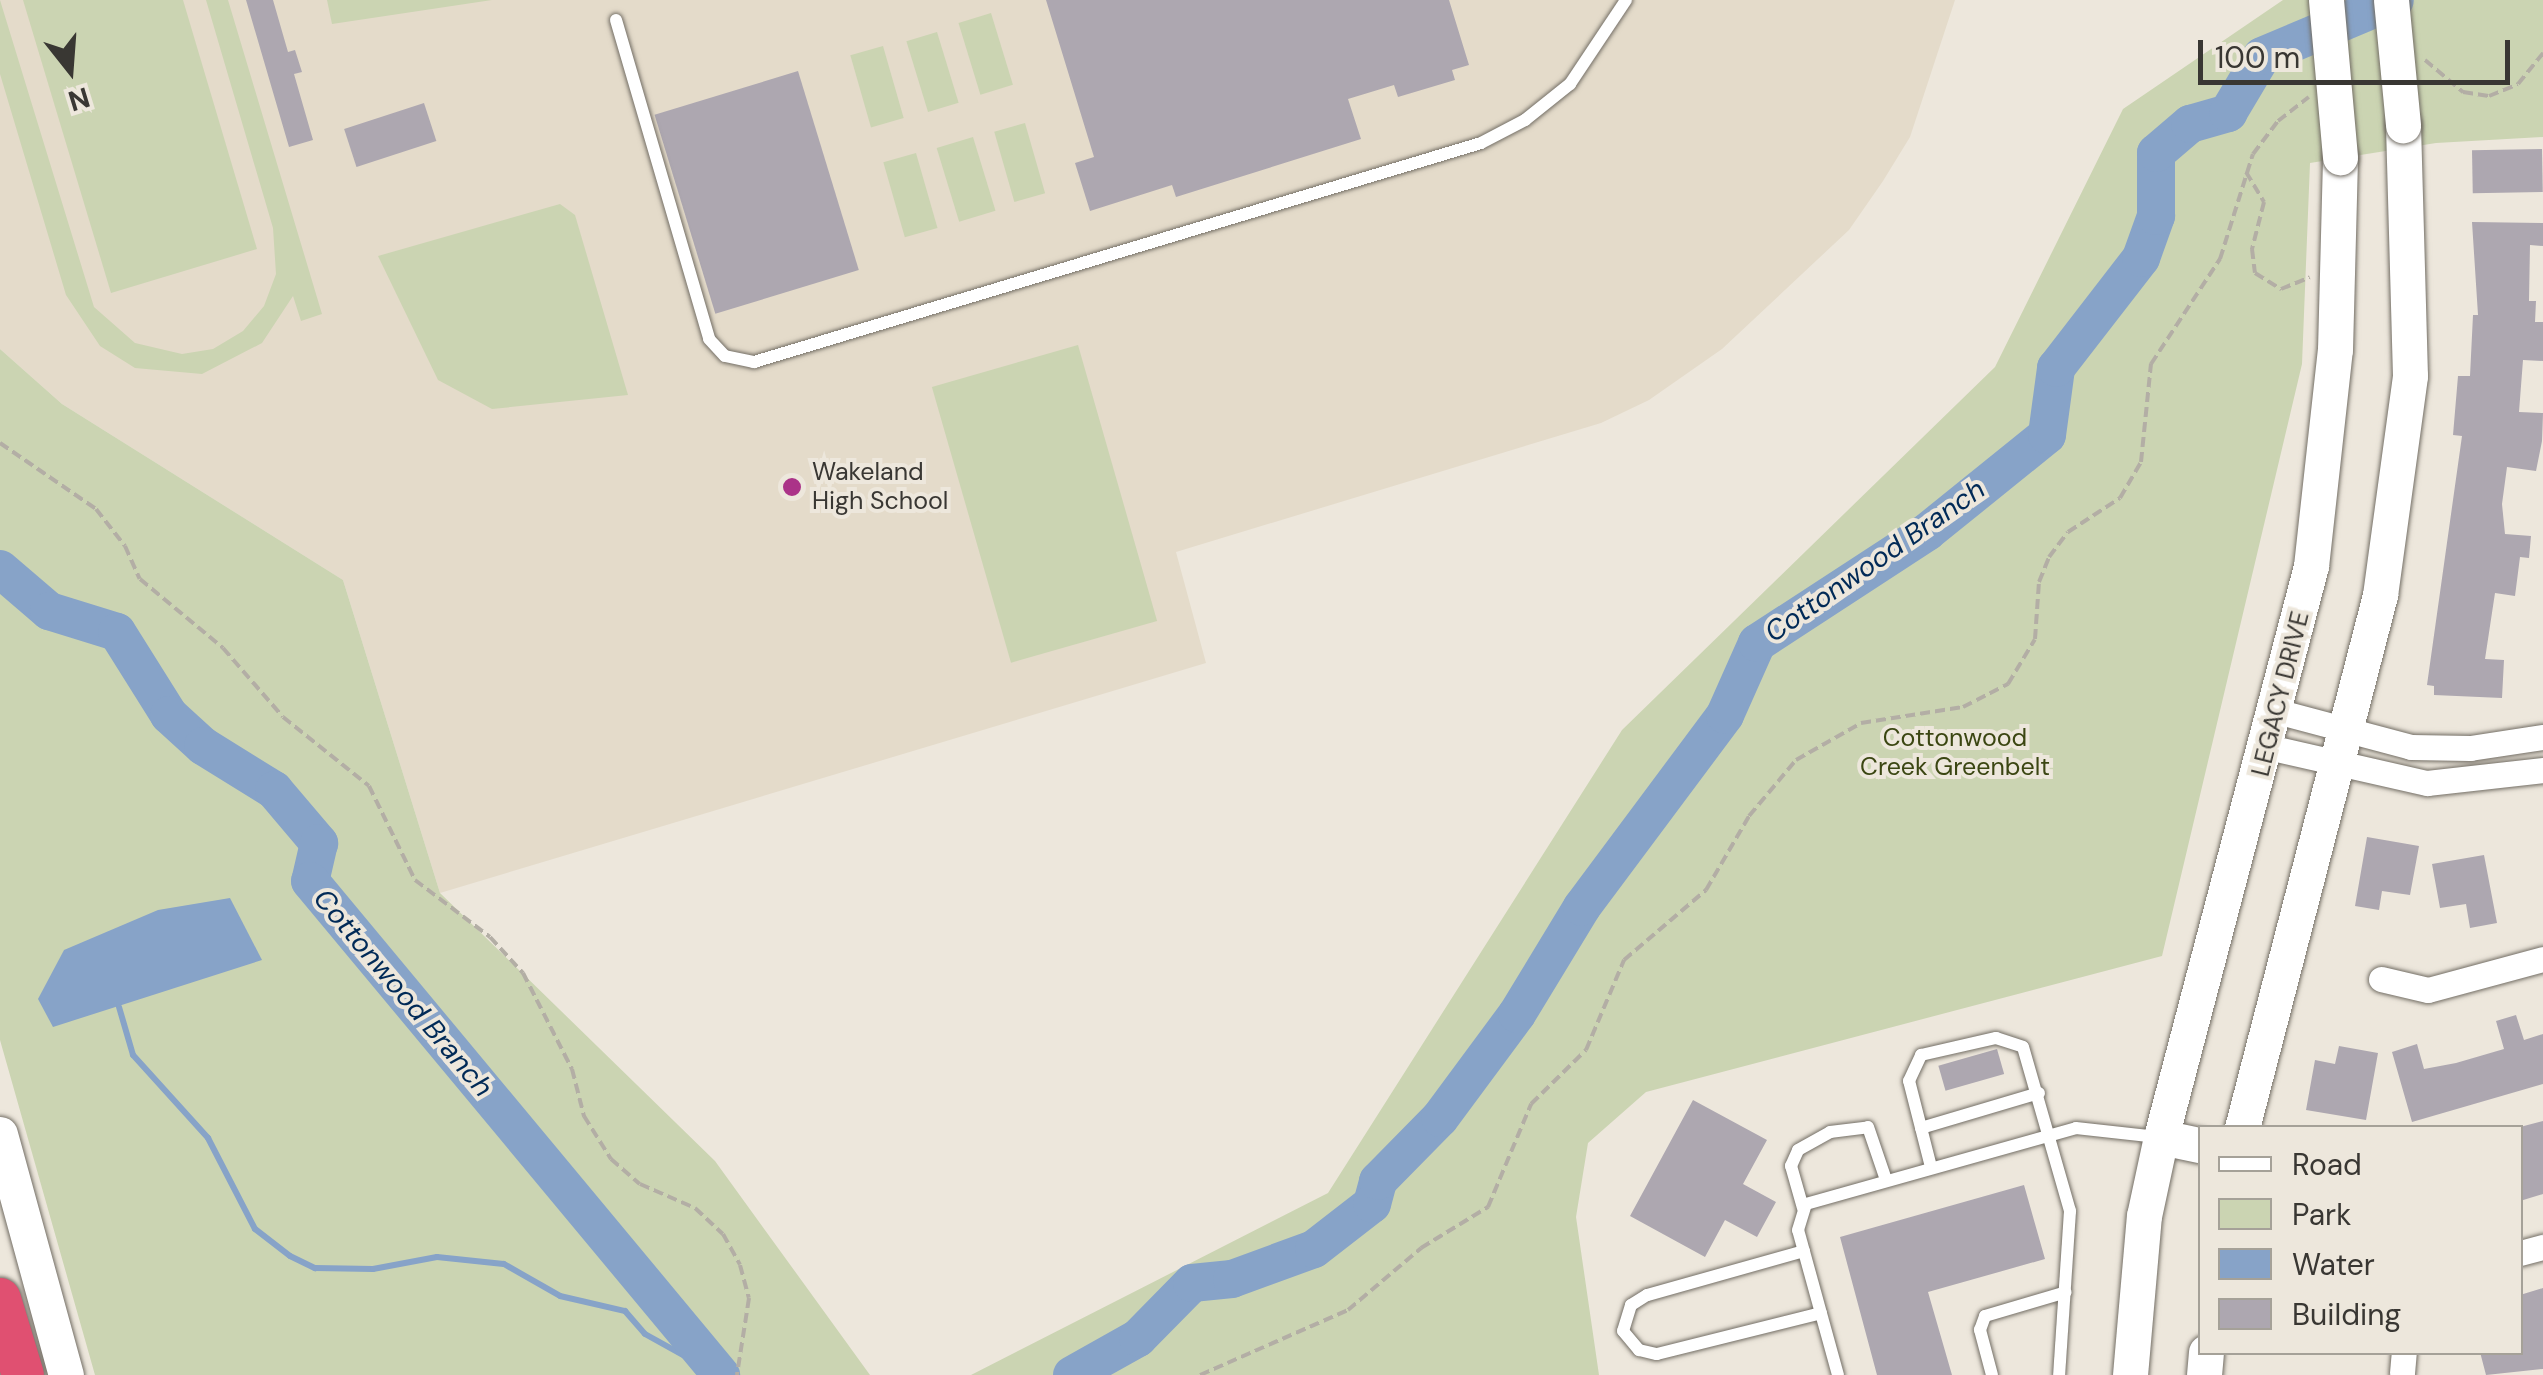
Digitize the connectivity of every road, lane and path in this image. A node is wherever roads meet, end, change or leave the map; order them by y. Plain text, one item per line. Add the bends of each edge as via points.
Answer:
1 (1626, 0) edge
2 (2326, 0) edge
3 (2391, 0) edge
4 (616, 20) dead end
5 (2543, 54) edge
6 (2412, 59) dead end
7 (2324, 89) dead end
8 (2246, 172) junction
9 (2317, 268) dead end
10 (0, 443) edge
11 (2276, 711) junction
12 (2543, 737) edge
13 (2268, 747) junction
14 (2338, 748) junction
15 (2543, 770) edge
16 (2543, 959) edge
17 (2382, 980) dead end
18 (2039, 1093) junction
19 (2243, 1125) edge
20 (1921, 1128) junction
21 (0, 1134) edge
22 (2050, 1135) junction
23 (2161, 1138) junction
24 (2198, 1145) edge
25 (1931, 1167) junction
26 (1886, 1180) junction
27 (1803, 1208) junction
28 (1804, 1251) junction
29 (2066, 1292) junction
30 (0, 1299) edge
31 (1821, 1313) junction
32 (24, 1375) edge
33 (66, 1375) edge
34 (737, 1375) edge
35 (1200, 1375) edge
36 (1838, 1375) edge
37 (1992, 1375) edge
38 (2059, 1375) edge
39 (2130, 1375) edge

1 - 4 lane via 1570,84 1525,120 1481,143 754,362 725,356 709,339
2 - 11 main road, LEGACY DRIVE, bridge via 2340,157 2329,429 2312,566
3 - 14 main road, bridge via 2404,124 2410,376 2380,595
5 - 6 path via 2518,84 2489,96 2463,92 2430,63
7 - 8 path via 2278,121
8 - 9 path via 2264,202 2252,250 2255,273 2271,287 2290,290
8 - 35 path via 2220,259 2152,364 2140,462 2120,498 2068,532 2050,557 2039,582 2034,639 2008,684 1963,707 1860,723 1796,760 1749,816 1706,890 1624,960 1586,1050 1531,1104 1488,1208 1421,1248 1348,1310
10 - 34 path via 96,509 140,578 223,648 283,717 369,786 414,880 490,936 522,973 572,1069 584,1116 611,1160 640,1184 695,1208 732,1250 749,1298
11 - 13 main road, LEGACY DRIVE
11 - 14 street
12 - 14 street via 2444,748
13 - 14 street
13 - 23 main road, LEGACY DRIVE
14 - 15 street via 2427,783
14 - 19 main road
16 - 17 street via 2428,990
18 - 20 lane
18 - 20 lane via 2030,1058 2014,1040 1921,1055 1909,1081
18 - 22 lane
20 - 25 lane
21 - 33 main road
22 - 23 lane via 2093,1127
22 - 25 lane
22 - 29 lane via 2070,1210
23 - 24 main road
23 - 39 main road, LEGACY DRIVE via 2144,1216
25 - 26 lane
26 - 27 lane
26 - 27 lane via 1868,1128 1830,1132 1798,1150 1791,1166
27 - 28 lane via 1798,1222
28 - 31 lane
28 - 31 lane via 1647,1296 1631,1305 1623,1331 1639,1350 1657,1354
29 - 37 lane via 1985,1316 1980,1330
29 - 38 lane
30 - 32 highway
31 - 36 lane

